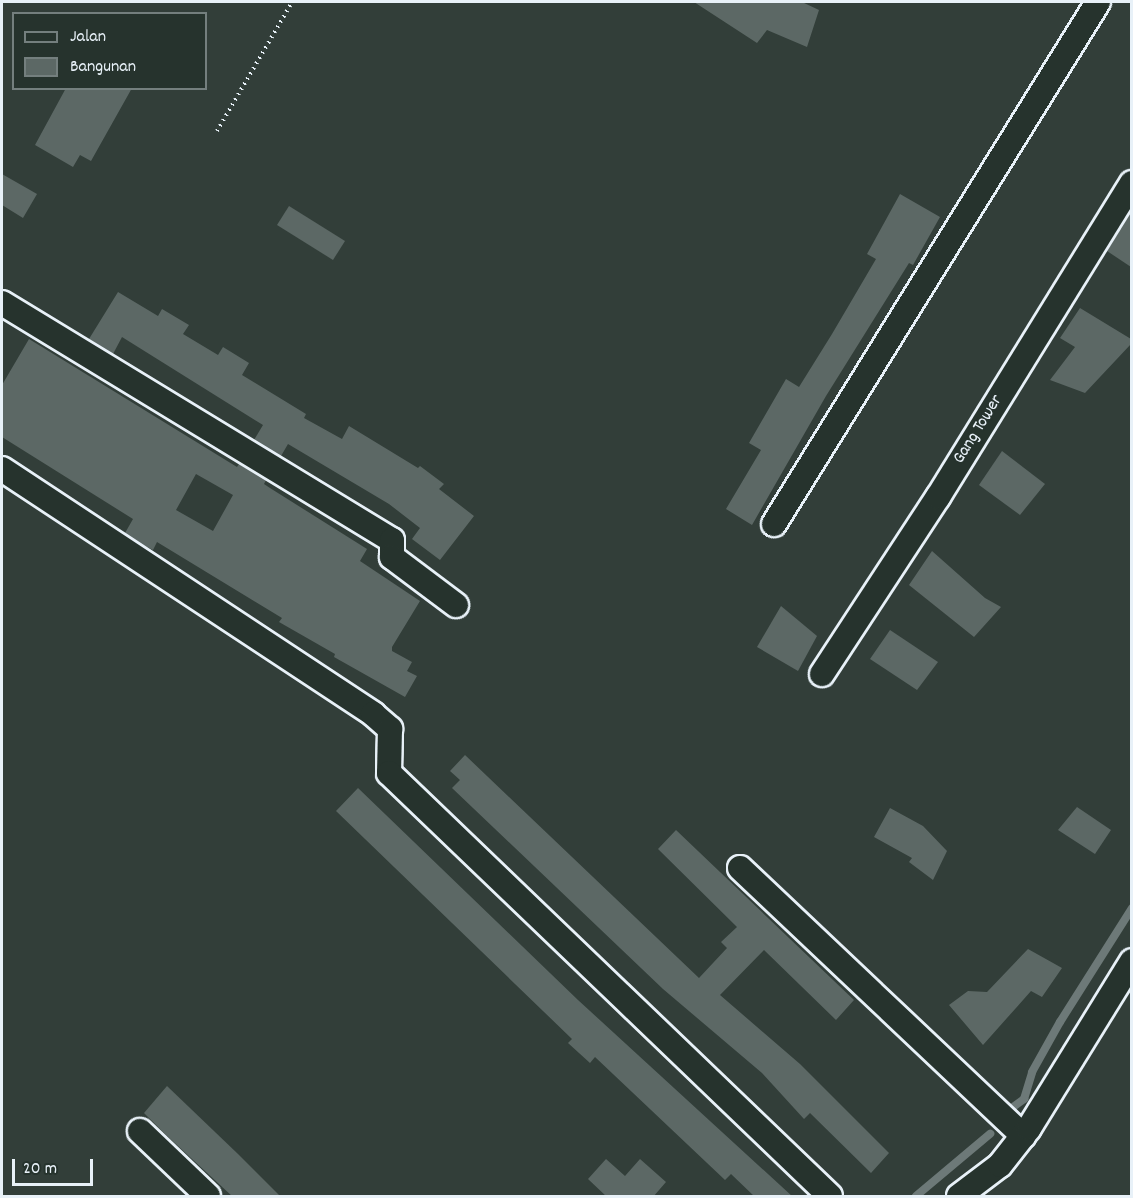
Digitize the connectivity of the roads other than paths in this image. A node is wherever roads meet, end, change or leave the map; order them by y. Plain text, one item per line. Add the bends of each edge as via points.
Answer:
1 (1098, 2) edge
2 (1131, 183) edge
3 (2, 303) edge
4 (2, 469) edge
5 (774, 524) dead end
6 (456, 605) dead end
7 (822, 674) dead end
8 (740, 868) dead end
9 (1131, 961) edge
10 (1125, 988) edge
11 (140, 1131) dead end
12 (1023, 1136) junction
13 (208, 1197) edge
14 (830, 1197) edge
15 (959, 1197) edge

1 - 5 street
2 - 7 street, Gang Tower via 938,497
3 - 6 street via 392,540 392,557
4 - 14 street via 373,714 390,729 389,773
8 - 12 street
9 - 10 street
10 - 12 street
11 - 13 street
12 - 15 street via 1000,1165

